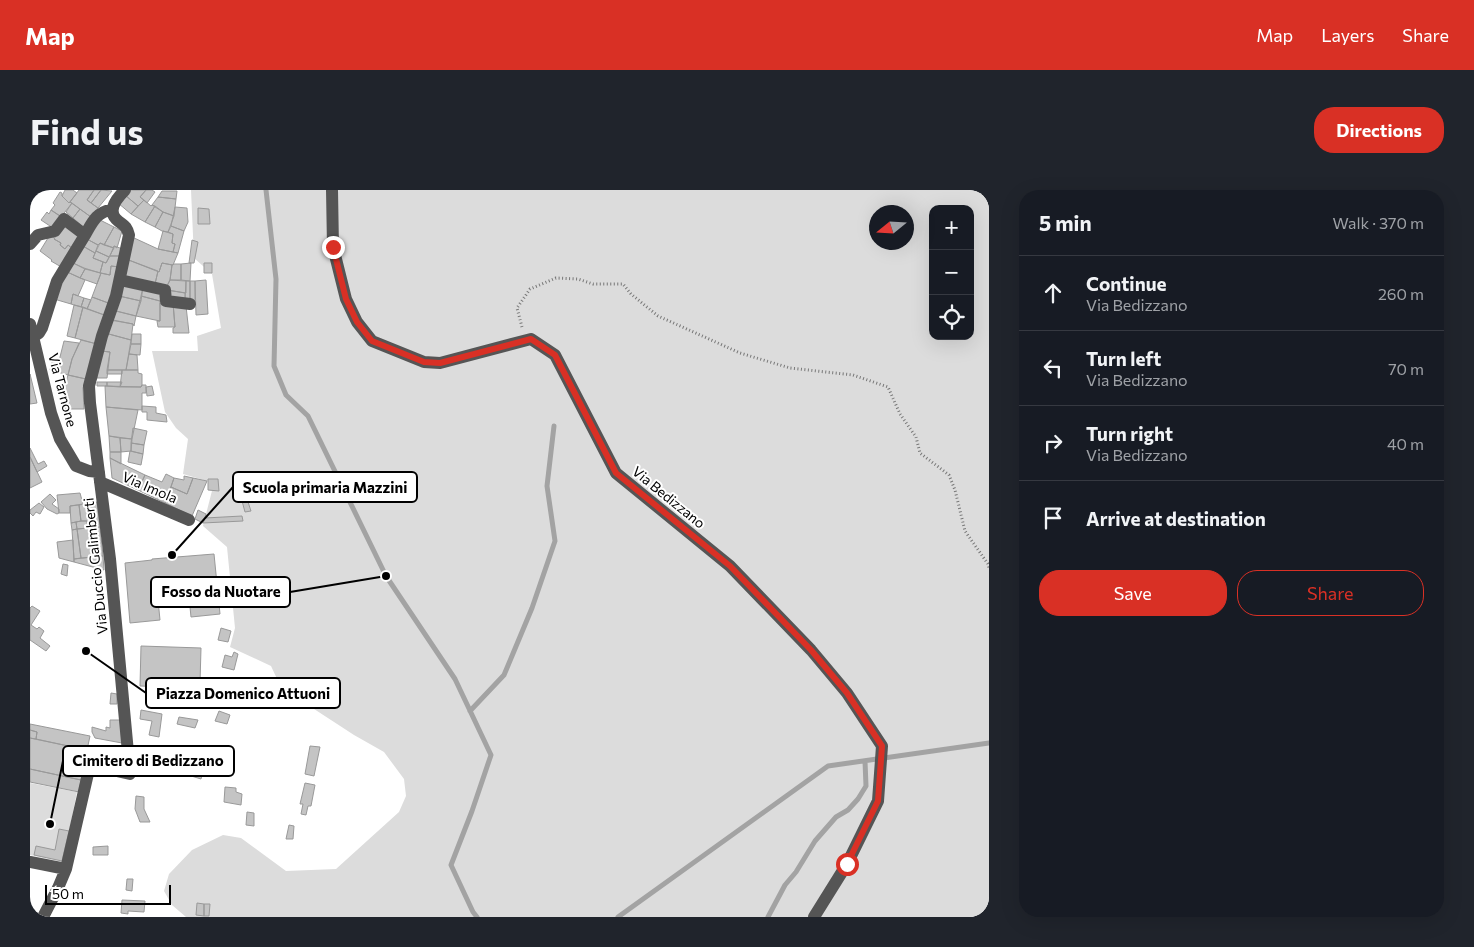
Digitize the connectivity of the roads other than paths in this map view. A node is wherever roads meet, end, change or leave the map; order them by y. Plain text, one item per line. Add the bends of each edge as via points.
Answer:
1 (332, 190) edge
2 (118, 199) edge
3 (85, 235) junction
4 (30, 244) edge
5 (120, 280) junction
6 (190, 304) dead end
7 (30, 324) edge
8 (32, 338) edge
9 (100, 477) junction
10 (189, 520) dead end
11 (30, 862) edge
12 (66, 869) junction
13 (43, 917) edge
14 (814, 917) edge

1 - 14 street, Via Bedizzano via 333,247 346,299 357,322 372,341 424,362 440,363 531,339 555,355 616,473 736,573 847,693 882,746 878,801 847,864
2 - 3 street via 96,218
2 - 5 street, Via Duccio Galimberti via 115,218 127,228 128,235
3 - 4 street via 64,219 55,231 38,235
3 - 8 street via 57,281 42,328
5 - 6 street via 165,290 166,301
5 - 9 street, Via Duccio Galimberti via 89,386
7 - 8 street, Via Tarnone
8 - 9 street, Via Tarnone via 60,439 76,466
9 - 10 street, Via Imola
9 - 12 street, Via Duccio Galimberti via 130,774 90,765
11 - 12 street
12 - 13 street, Via Duccio Galimberti

